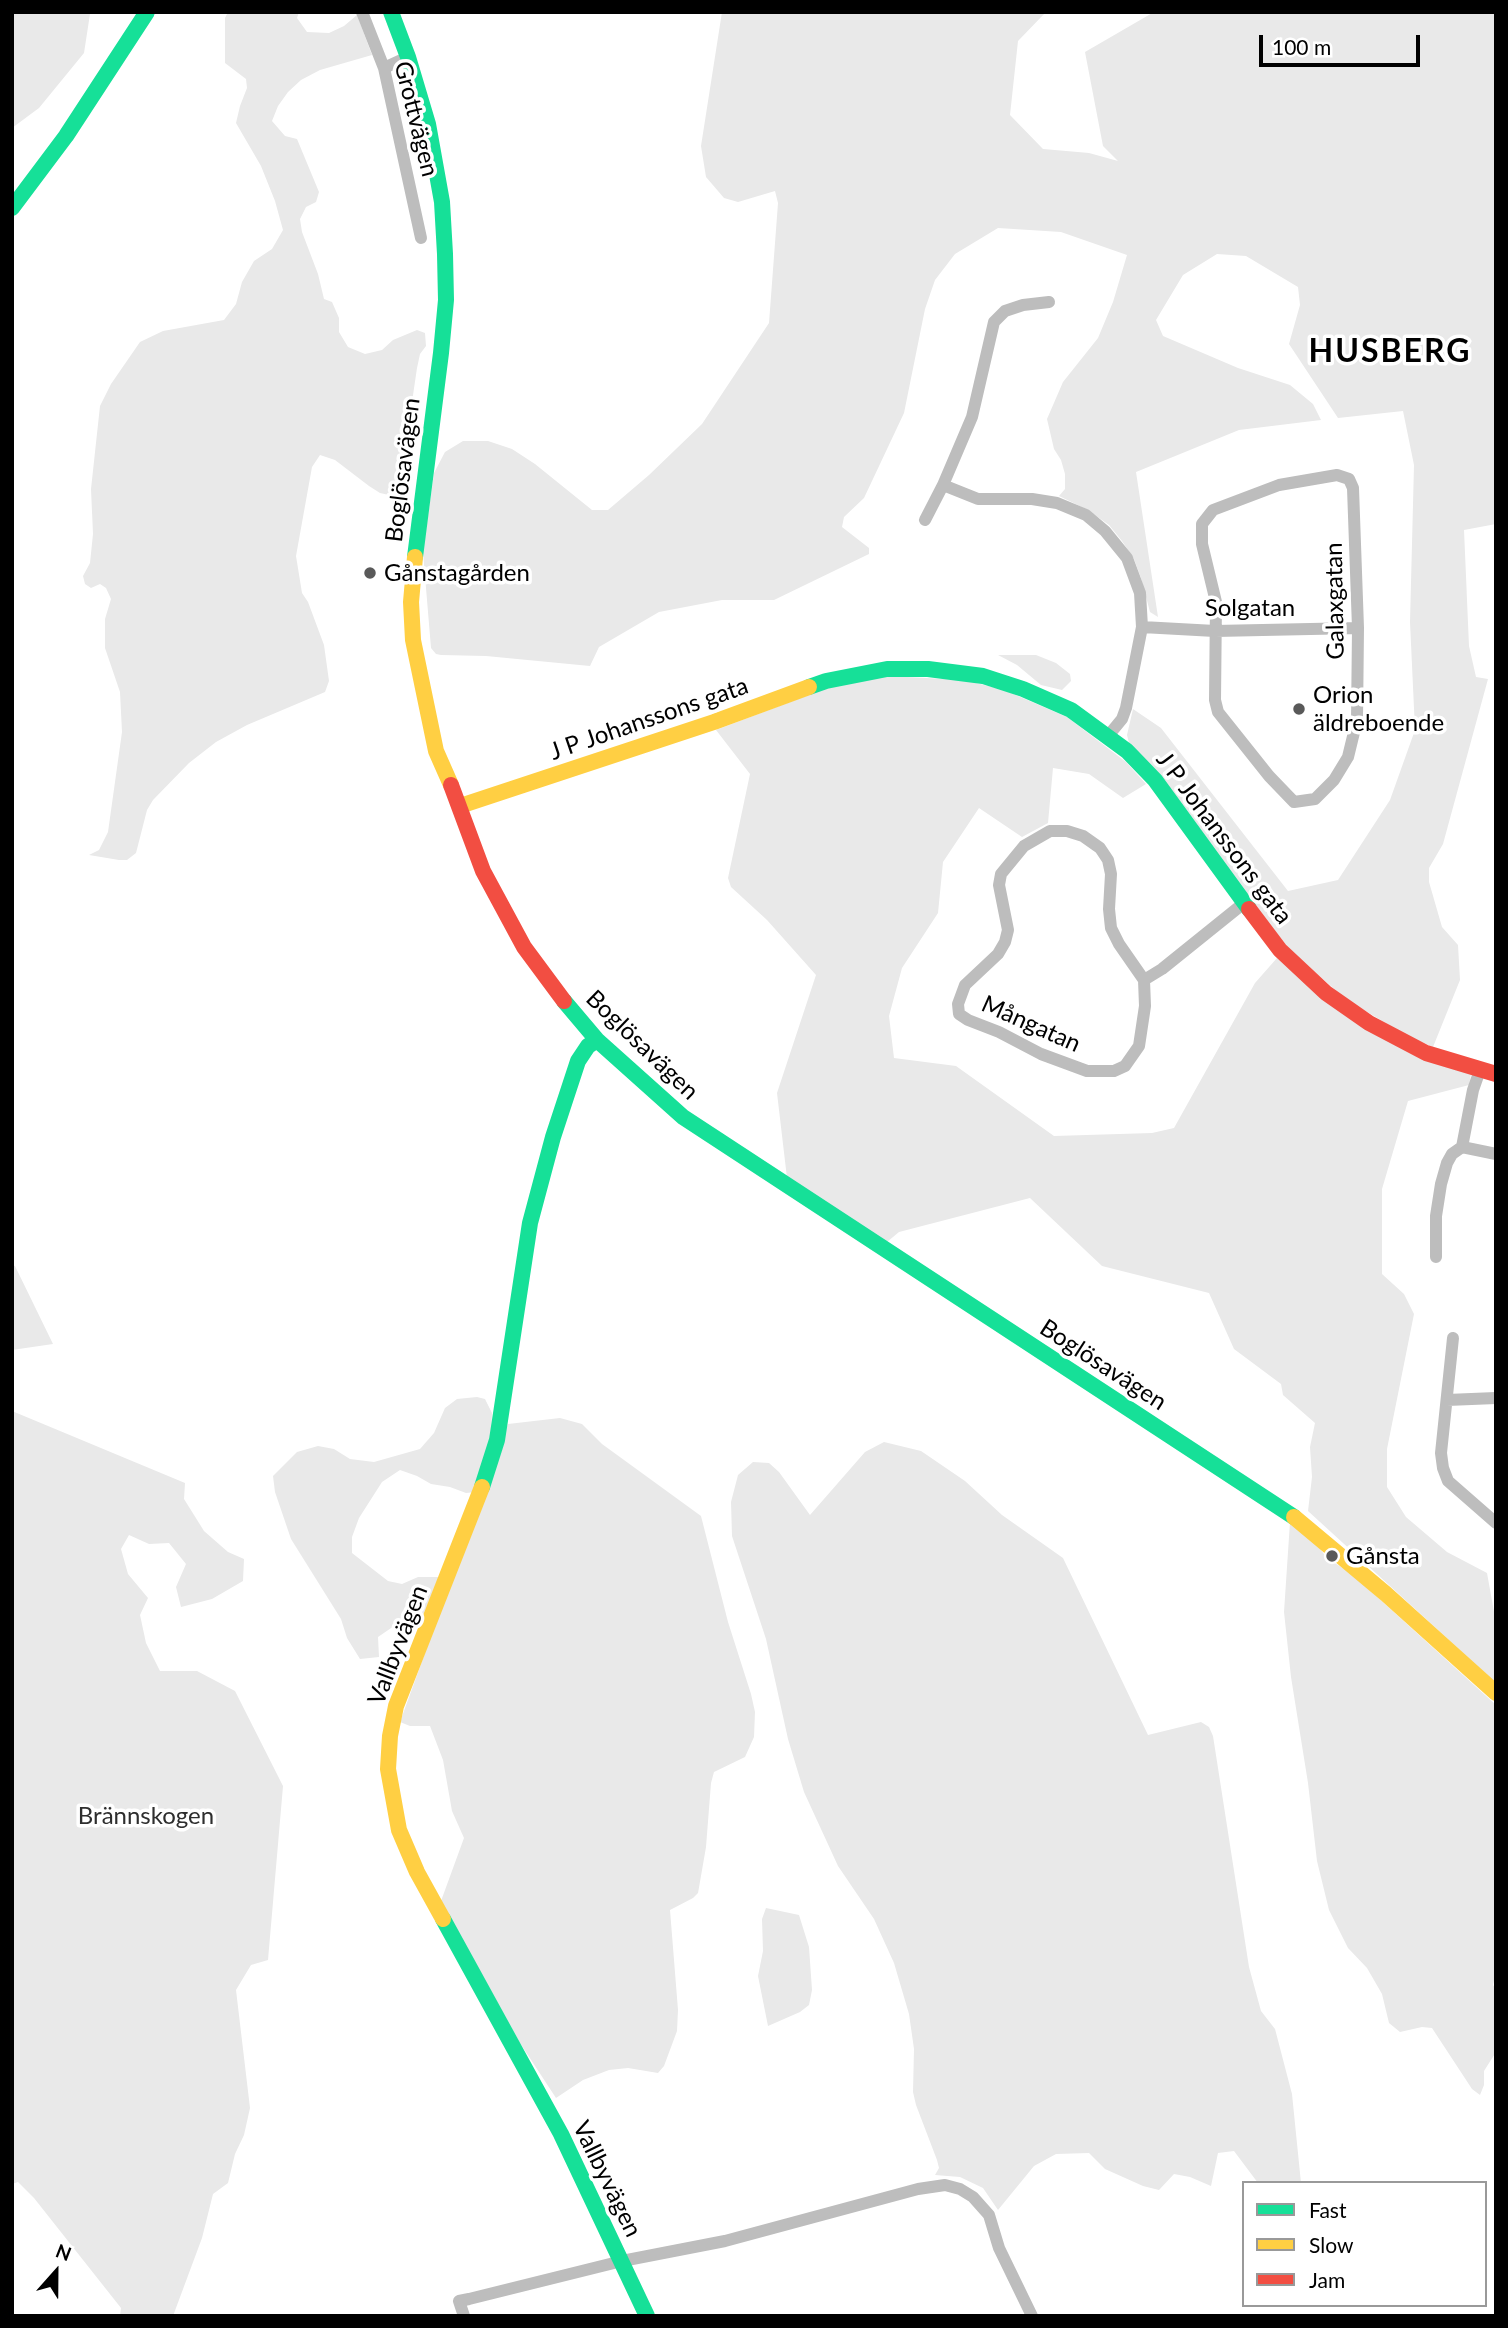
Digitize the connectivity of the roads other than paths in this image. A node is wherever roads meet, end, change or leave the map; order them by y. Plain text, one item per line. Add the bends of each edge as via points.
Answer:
1 (147, 12) edge
2 (362, 12) edge
3 (391, 12) edge
4 (408, 57) junction
5 (383, 68) junction
6 (12, 208) edge
7 (421, 238) dead end
8 (1049, 302) dead end
9 (943, 485) junction
10 (925, 520) dead end
11 (1142, 627) junction
12 (1358, 628) junction
13 (1215, 631) junction
14 (1108, 736) junction
15 (460, 806) junction
16 (1244, 903) junction
17 (1144, 980) junction
18 (597, 1040) junction
19 (1488, 1072) edge
20 (1461, 1147) junction
21 (1496, 1154) edge
22 (1436, 1256) dead end
23 (1453, 1338) dead end
24 (1496, 1398) edge
25 (1447, 1400) junction
26 (1496, 1523) edge
27 (1496, 1693) edge
28 (622, 2261) junction
29 (464, 2316) edge
30 (647, 2316) edge
31 (1032, 2316) edge

1 - 6 street via 58,148
2 - 5 street, Grottvägen
3 - 4 street, Boglösavägen
4 - 5 street
4 - 15 street, Boglösavägen via 436,162 446,300 416,531 413,639 436,751
5 - 7 street, Grottvägen
8 - 9 street via 1005,311 994,323 972,417
9 - 10 street
9 - 11 street via 978,499 1032,499 1086,515 1127,558 1140,593
11 - 13 street, Solgatan
11 - 14 street via 1126,708
12 - 13 street, Solgatan
12 - 13 street, Galaxgatan via 1357,720 1348,757 1334,780 1315,799 1304,802 1287,796 1218,712
12 - 13 street, Galaxgatan via 1353,488 1349,479 1337,475 1279,485 1206,516 1201,533 1216,601
14 - 15 street, J P Johanssons gata via 1048,698 983,676 887,669 826,681
14 - 16 street, J P Johanssons gata via 1155,780
15 - 18 street, Boglösavägen via 483,872 524,947
16 - 17 street
16 - 19 street, J P Johanssons gata via 1280,950 1344,1006 1426,1053
17 - 17 street, Mångatan via 1111,928 1108,860 1083,836 1050,831 1024,845 1001,874 1005,942 965,985 959,1014 1087,1071 1114,1071 1125,1066 1139,1046
18 - 27 street, Boglösavägen via 683,1117 1293,1516
18 - 28 street, Vallbyvägen via 578,1061 553,1137 530,1223 497,1440 396,1706 388,1769 399,1829 417,1872 561,2134
19 - 20 street via 1473,1090
20 - 21 street
20 - 22 street via 1452,1154 1441,1184
23 - 25 street
24 - 25 street
25 - 26 street via 1443,1468 1448,1480
28 - 29 street via 459,2301
28 - 30 street, Vallbyvägen
28 - 31 street via 725,2241 945,2185 973,2197 989,2215 999,2248

